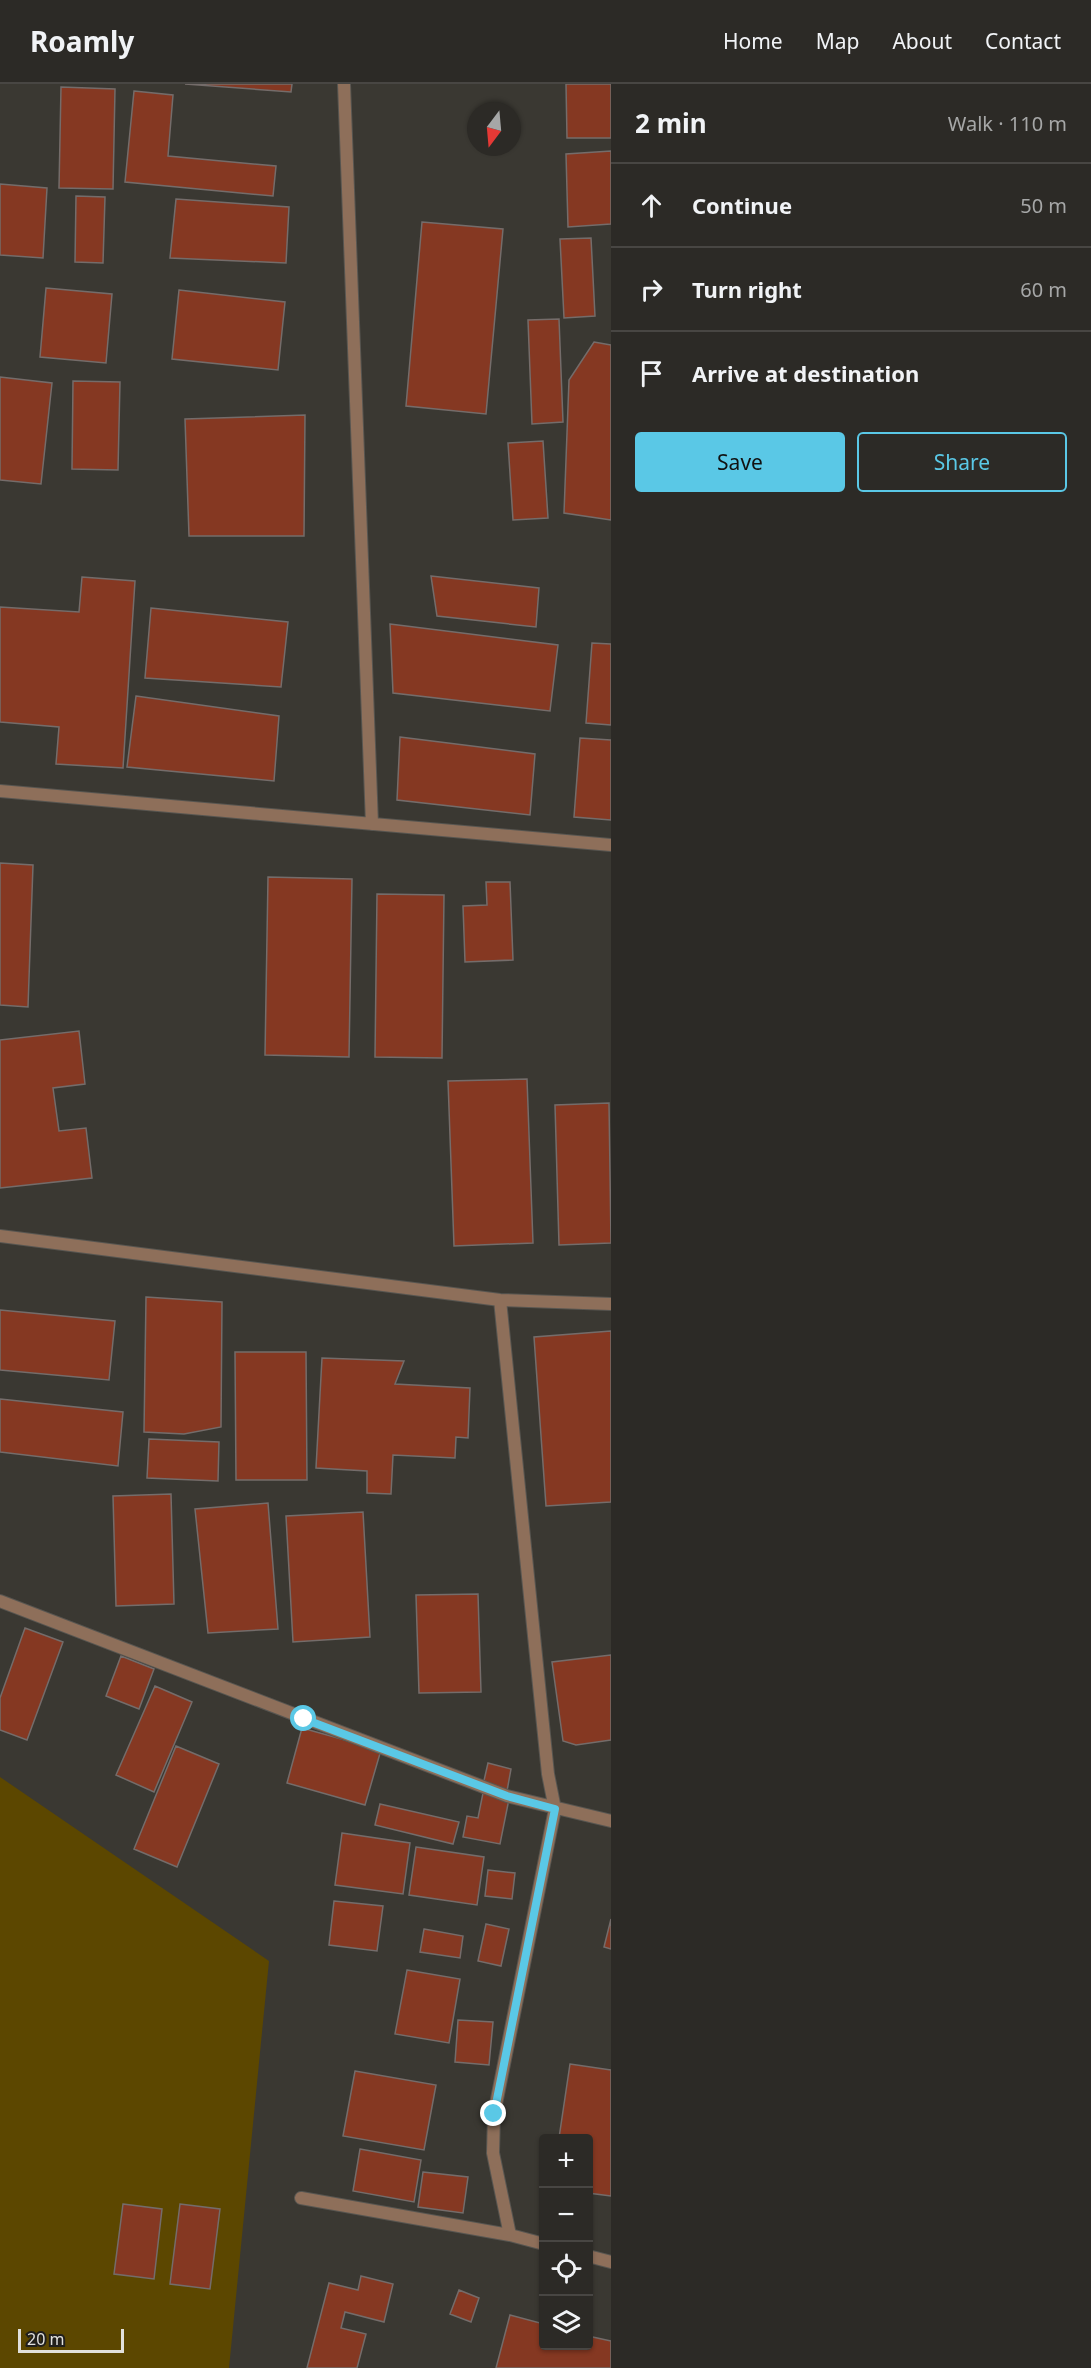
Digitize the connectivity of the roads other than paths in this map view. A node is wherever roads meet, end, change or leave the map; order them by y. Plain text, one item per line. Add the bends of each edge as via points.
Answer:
1 (344, 84) edge
2 (0, 791) edge
3 (372, 824) junction
4 (611, 845) edge
5 (0, 1236) edge
6 (500, 1300) junction
7 (611, 1304) edge
8 (0, 1601) edge
9 (555, 1809) junction
10 (611, 1821) edge
11 (301, 2198) dead end
12 (510, 2235) junction
13 (539, 2243) edge
14 (593, 2257) edge
15 (611, 2262) edge

1 - 3 street
2 - 3 street
3 - 4 street
5 - 6 street
6 - 7 street
6 - 9 street via 548,1774
8 - 9 street via 507,1796
9 - 10 street
9 - 12 street via 494,2114 493,2153
11 - 12 street
12 - 13 street
14 - 15 street

